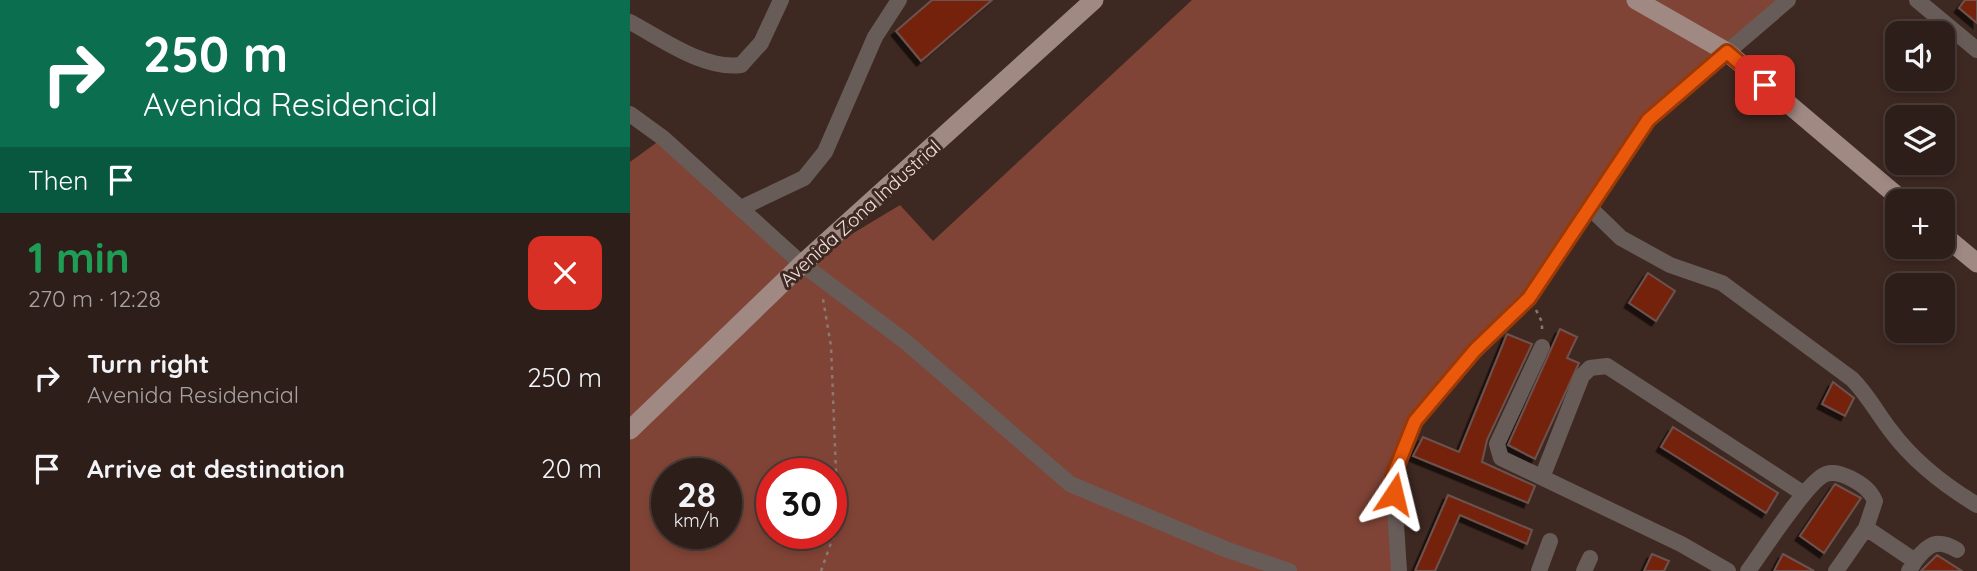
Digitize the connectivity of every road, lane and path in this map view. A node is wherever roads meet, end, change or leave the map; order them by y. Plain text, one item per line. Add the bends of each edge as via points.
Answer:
1 (780, 0) edge
2 (900, 0) edge
3 (1094, 0) edge
4 (1636, 0) edge
5 (1788, 0) edge
6 (1917, 0) edge
7 (630, 22) edge
8 (1977, 50) edge
9 (1727, 52) junction
10 (630, 114) edge
11 (1889, 189) edge
12 (1589, 207) junction
13 (741, 208) junction
14 (1955, 245) edge
15 (1977, 263) edge
16 (802, 264) junction
17 (817, 288) dead end
18 (1529, 298) junction
19 (1542, 347) joint
20 (630, 430) edge
21 (1543, 475) junction
22 (1804, 494) junction
23 (1977, 505) edge
24 (1866, 528) junction
25 (1550, 541) dead end
26 (1957, 550) dead end
27 (1912, 566) edge
28 (821, 571) edge
29 (1289, 571) edge
30 (1399, 571) edge
31 (1539, 571) edge
32 (1728, 571) edge
33 (1748, 571) edge
34 (1836, 571) edge

1 - 7 street via 761,43 741,65 727,67 701,59
2 - 13 street via 875,37 825,152 804,178
3 - 16 main road, Avenida Zona Industrial
4 - 9 main road
5 - 9 street
6 - 8 street
9 - 11 main road
9 - 12 street via 1648,120
10 - 13 street
12 - 18 street
12 - 23 street via 1621,238 1670,265 1722,283 1852,379 1913,457
13 - 16 street
14 - 15 main road
16 - 20 main road, Avenida Zona Industrial
16 - 29 street via 906,342 1070,484
17 - 28 path via 829,323 838,523
18 - 19 path via 1542,322
18 - 30 street via 1475,350 1415,421 1393,476
19 - 21 street via 1497,444 1501,458
21 - 22 street via 1582,376 1590,368 1607,366
21 - 32 street
22 - 24 street via 1823,475 1832,473 1860,484 1875,501
22 - 33 street
24 - 27 street
24 - 34 street
25 - 31 street
26 - 27 street via 1932,543

